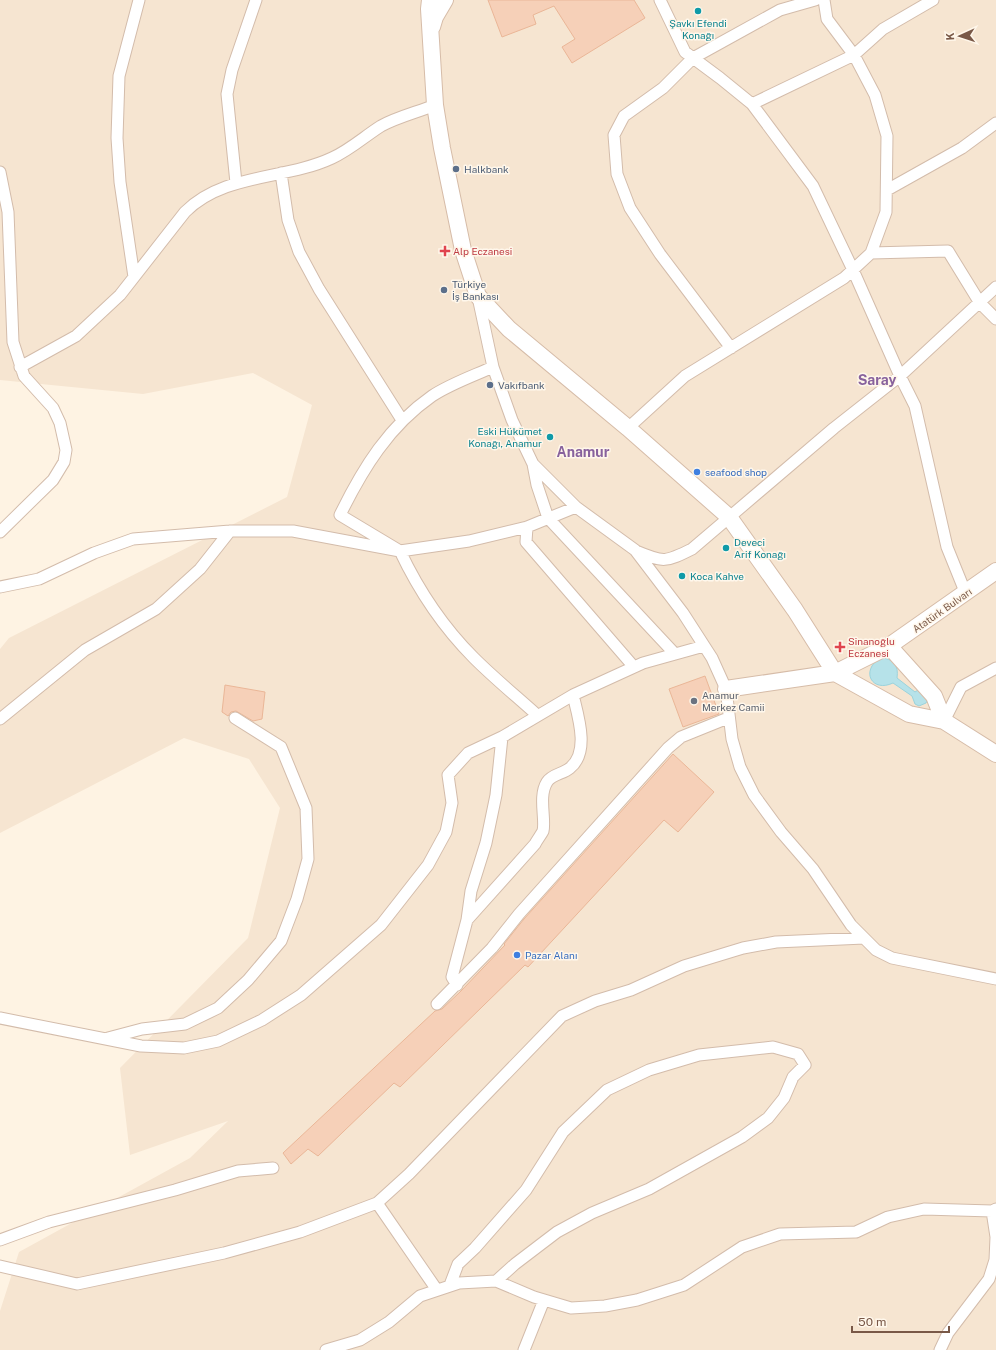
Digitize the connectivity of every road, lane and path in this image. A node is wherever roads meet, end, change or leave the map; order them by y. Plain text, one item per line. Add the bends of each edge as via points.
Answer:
1 (139, 0) edge
2 (256, 0) edge
3 (430, 0) edge
4 (445, 0) edge
5 (660, 0) edge
6 (814, 0) edge
7 (824, 0) edge
8 (933, 0) edge
9 (431, 33) junction
10 (854, 55) junction
11 (693, 58) junction
12 (752, 104) junction
13 (435, 105) junction
14 (996, 123) edge
15 (0, 172) edge
16 (281, 173) junction
17 (236, 183) junction
18 (887, 190) junction
19 (871, 253) junction
20 (853, 270) junction
21 (134, 277) junction
22 (996, 287) edge
23 (478, 296) junction
24 (980, 303) junction
25 (996, 319) edge
26 (730, 348) junction
27 (20, 366) junction
28 (493, 367) junction
29 (900, 376) junction
30 (402, 420) junction
31 (628, 428) junction
32 (533, 464) junction
33 (576, 507) junction
34 (729, 517) junction
35 (548, 518) junction
36 (527, 527) junction
37 (230, 531) junction
38 (0, 532) edge
39 (635, 550) junction
40 (400, 551) junction
41 (996, 571) edge
42 (0, 587) edge
43 (966, 594) junction
44 (704, 646) junction
45 (889, 646) junction
46 (675, 654) junction
47 (634, 667) junction
48 (996, 668) edge
49 (835, 673) junction
50 (726, 689) junction
51 (573, 695) junction
52 (537, 715) junction
53 (235, 718) dead end
54 (728, 718) junction
55 (0, 719) edge
56 (944, 721) junction
57 (502, 737) junction
58 (996, 754) edge
59 (468, 920) junction
60 (864, 938) junction
61 (996, 979) edge
62 (457, 985) junction
63 (437, 1004) dead end
64 (0, 1018) edge
65 (105, 1039) junction
66 (273, 1168) dead end
67 (377, 1203) junction
68 (994, 1210) edge
69 (0, 1240) edge
70 (0, 1266) edge
71 (496, 1281) junction
72 (450, 1286) junction
73 (437, 1290) junction
74 (544, 1300) junction
75 (326, 1350) edge
76 (524, 1350) edge
77 (940, 1350) edge

1 - 21 street via 118,76 117,138 120,182
2 - 17 street via 232,70 227,94
3 - 9 street
4 - 9 street via 435,17
5 - 11 street via 685,52
6 - 11 street via 780,10
7 - 10 street via 828,19
8 - 10 street via 883,29
9 - 13 street
10 - 12 street
10 - 18 street via 874,95 887,136
11 - 12 street
11 - 26 street via 663,88 624,116 614,135 617,174 630,208 660,254
12 - 20 street via 813,186
13 - 16 street via 383,125 333,158
13 - 23 street via 463,250
14 - 18 street via 962,148
15 - 27 street via 8,212 13,342
16 - 17 street
16 - 30 street via 288,220 299,252 318,289
17 - 21 street via 213,191 196,201
18 - 19 street via 886,212
19 - 20 street
19 - 24 street via 948,251
20 - 26 street
20 - 29 street
21 - 27 street via 120,295 76,336
22 - 24 street
23 - 28 street
23 - 31 street via 509,329
24 - 25 street
24 - 29 street
26 - 31 street via 685,376
27 - 38 street via 24,376 53,408 60,423 66,450 64,462 53,480
28 - 30 street via 433,395
28 - 32 street via 512,420
29 - 34 street
29 - 43 street via 915,406 947,547
30 - 40 street via 369,461 340,515
31 - 34 street
32 - 33 street
32 - 35 street
33 - 35 street
33 - 39 street
34 - 39 street via 692,549 674,558 658,560
34 - 49 street via 795,610
35 - 36 street
35 - 46 street
36 - 40 street via 470,541
36 - 47 street via 526,542
37 - 40 street via 293,531
37 - 42 street via 134,539 39,579
37 - 55 street via 200,569 156,608 85,650
39 - 44 street via 683,613
40 - 52 street via 414,580 469,652
41 - 43 street, Atatürk Bulvarı
43 - 45 street, Atatürk Bulvarı
44 - 46 street
44 - 50 street
45 - 49 street, Atatürk Bulvarı
45 - 56 street via 934,696
46 - 47 street
47 - 51 street
48 - 56 street via 961,687
49 - 50 street, Atatürk Bulvarı
49 - 56 street via 909,714
50 - 54 street
51 - 52 street
51 - 59 street via 582,731 578,757 570,768 554,775 546,783 541,808 543,830 535,844
52 - 57 street
53 - 65 street via 281,747 306,808 308,859 297,899 281,941 248,980 218,1008 185,1024 142,1029
54 - 60 street via 740,767 754,795 813,869 851,925
54 - 62 street via 682,737 668,748
56 - 58 street
57 - 59 street via 496,795 486,843 471,891
57 - 65 street via 468,753 448,775 452,803 446,832 428,865 381,925 301,995 262,1020 218,1041 184,1048 142,1046
59 - 62 street via 452,978
60 - 61 street via 876,950 892,958
60 - 67 street via 776,942 743,948 684,966 631,990 595,1001 562,1016 409,1174
62 - 63 street
64 - 65 street
66 - 69 street via 238,1170 175,1190 49,1222
67 - 70 street via 300,1232 224,1253 77,1284
67 - 73 street
68 - 74 street via 924,1209 888,1217 856,1232 780,1234 742,1247 684,1285 637,1300 605,1306 571,1308
68 - 77 street via 995,1260 989,1279 948,1333
71 - 72 street via 459,1283
71 - 72 street via 557,1232 592,1213 670,1178 742,1137 768,1118 784,1098 793,1077 805,1065 798,1054 773,1047 699,1055 649,1070 607,1090 563,1132 526,1190 458,1264
71 - 74 street
72 - 73 street
73 - 75 street via 420,1296 389,1322 360,1340
74 - 76 street

